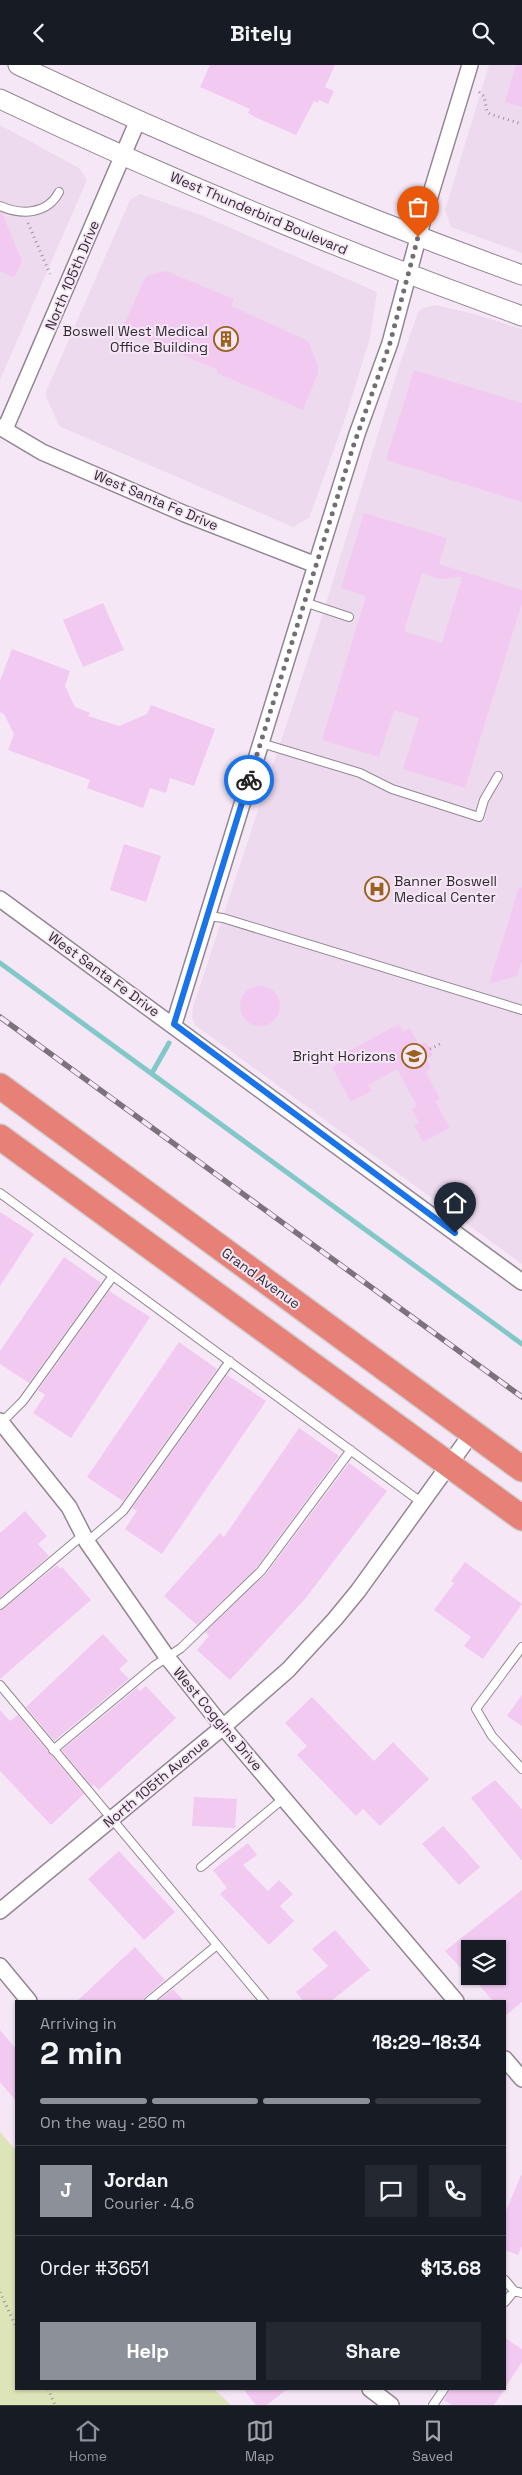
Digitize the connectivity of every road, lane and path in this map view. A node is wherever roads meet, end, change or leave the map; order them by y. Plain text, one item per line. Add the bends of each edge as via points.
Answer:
1 (18, 65) edge
2 (470, 65) edge
3 (479, 92) dead end
4 (0, 99) edge
5 (138, 120) junction
6 (522, 124) edge
7 (123, 156) junction
8 (59, 192) dead end
9 (0, 206) edge
10 (21, 222) dead end
11 (418, 237) junction
12 (50, 274) dead end
13 (409, 275) junction
14 (522, 275) edge
15 (522, 315) edge
16 (2, 432) edge
17 (316, 565) junction
18 (304, 602) junction
19 (349, 617) dead end
20 (261, 743) junction
21 (498, 775) dead end
22 (0, 899) edge
23 (208, 916) junction
24 (522, 1010) edge
25 (174, 1024) junction
26 (440, 1044) dead end
27 (430, 1049) dead end
28 (0, 1086) edge
29 (0, 1137) edge
30 (0, 1193) edge
31 (113, 1276) junction
32 (522, 1282) edge
33 (230, 1361) junction
34 (1, 1422) edge
35 (472, 1433) junction
36 (350, 1450) junction
37 (448, 1465) junction
38 (522, 1469) edge
39 (421, 1501) junction
40 (522, 1518) edge
41 (85, 1539) junction
42 (0, 1605) edge
43 (522, 1647) edge
44 (167, 1657) junction
45 (0, 1685) edge
46 (223, 1727) junction
47 (53, 1750) junction
48 (522, 1769) edge
49 (284, 1798) junction
50 (112, 1819) junction
51 (201, 1867) dead end
52 (0, 1911) edge
53 (216, 1945) junction
54 (0, 1967) edge
55 (29, 2000) edge
56 (150, 2000) edge
57 (263, 2000) edge
58 (455, 2000) edge
59 (506, 2060) edge
60 (522, 2079) edge
61 (506, 2281) edge
62 (0, 2292) edge
63 (518, 2292) edge
64 (506, 2301) edge
65 (15, 2325) edge
66 (48, 2390) edge
67 (371, 2390) edge
68 (443, 2390) edge
69 (55, 2405) edge
70 (391, 2405) edge
71 (433, 2405) edge

1 - 5 street
2 - 11 street
3 - 6 path via 484,96 487,112
4 - 7 street, West Thunderbird Boulevard
5 - 7 street, North 105th Drive
5 - 11 street
7 - 13 street, West Thunderbird Boulevard
7 - 16 street, North 105th Drive
8 - 9 lane via 52,203 32,211 15,212
10 - 12 path via 30,223
11 - 13 street
11 - 14 street
13 - 15 street, West Thunderbird Boulevard
13 - 17 street via 390,343 357,434
16 - 17 street, West Santa Fe Drive via 185,514
17 - 18 street
18 - 19 lane
18 - 20 street
20 - 21 lane via 360,773 392,789 479,817
20 - 23 street
22 - 25 street, West Santa Fe Drive
23 - 24 lane
23 - 25 street
25 - 32 street, West Santa Fe Drive
26 - 27 path
28 - 35 highway, Grand Avenue
29 - 37 highway
30 - 31 lane
31 - 33 lane
31 - 34 lane via 23,1401
33 - 36 lane
33 - 41 lane via 123,1511
34 - 41 street, West Coggins Drive via 69,1507
35 - 37 street, North 105th Avenue
35 - 38 highway, Grand Avenue
36 - 39 lane
36 - 44 lane via 261,1571 181,1649
37 - 39 street, North 105th Avenue
37 - 40 highway
39 - 46 street, North 105th Avenue via 358,1591 318,1638
41 - 42 lane
41 - 44 street, West Coggins Drive
43 - 48 lane via 476,1709 492,1736
44 - 46 street, West Coggins Drive
44 - 47 lane
45 - 47 lane
46 - 49 street, West Coggins Drive
46 - 50 street, North 105th Avenue
47 - 50 lane
49 - 51 lane
49 - 58 street, West Coggins Drive
50 - 52 street, North 105th Avenue
50 - 53 lane
53 - 56 lane
53 - 57 lane
54 - 55 street
59 - 60 street
61 - 63 lane
62 - 65 path
63 - 64 lane
66 - 69 path
67 - 70 street
68 - 71 lane

